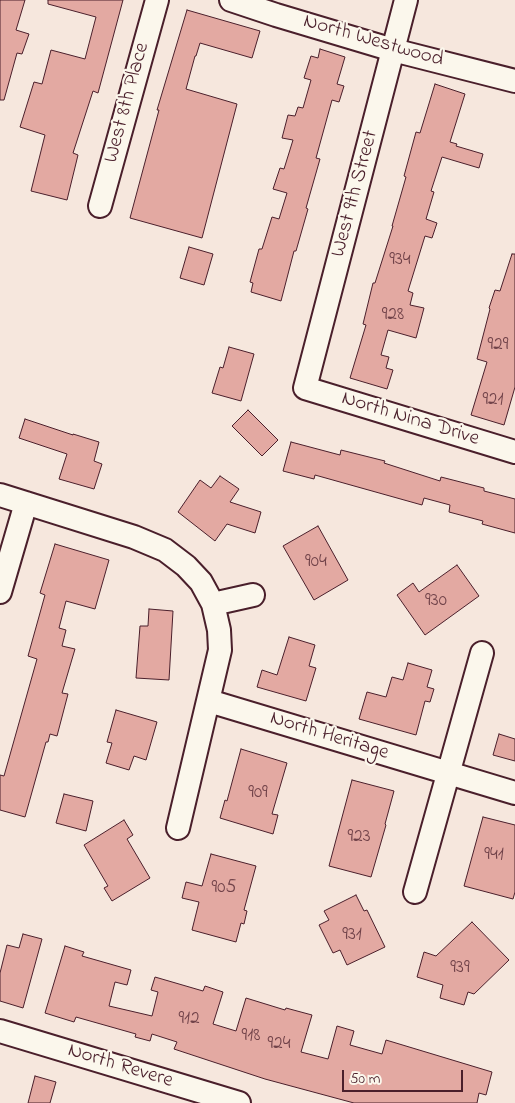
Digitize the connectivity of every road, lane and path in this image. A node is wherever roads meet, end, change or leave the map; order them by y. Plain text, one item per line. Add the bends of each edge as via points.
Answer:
1 (157, 0) edge
2 (232, 0) edge
3 (406, 0) edge
4 (394, 50) junction
5 (515, 81) edge
6 (100, 206) dead end
7 (305, 388) joint
8 (515, 452) edge
9 (0, 496) edge
10 (26, 503) junction
11 (0, 592) edge
12 (253, 595) dead end
13 (213, 604) junction
14 (482, 653) dead end
15 (209, 701) junction
16 (449, 774) junction
17 (515, 793) edge
18 (178, 828) dead end
19 (415, 892) dead end
20 (0, 1031) edge
21 (240, 1103) edge

1 - 6 street, West 8th Place
2 - 4 street, North Westwood
3 - 4 street, West 9th Street
4 - 5 street, North Westwood
4 - 7 street, West 9th Street
7 - 8 street, North Nina Drive
9 - 10 street
10 - 11 street
10 - 13 street via 165,550 201,582
12 - 13 street
13 - 15 street via 220,650
14 - 16 street
15 - 16 street, North Heritage
15 - 18 street
16 - 17 street, North Heritage
16 - 19 street
20 - 21 street, North Revere

